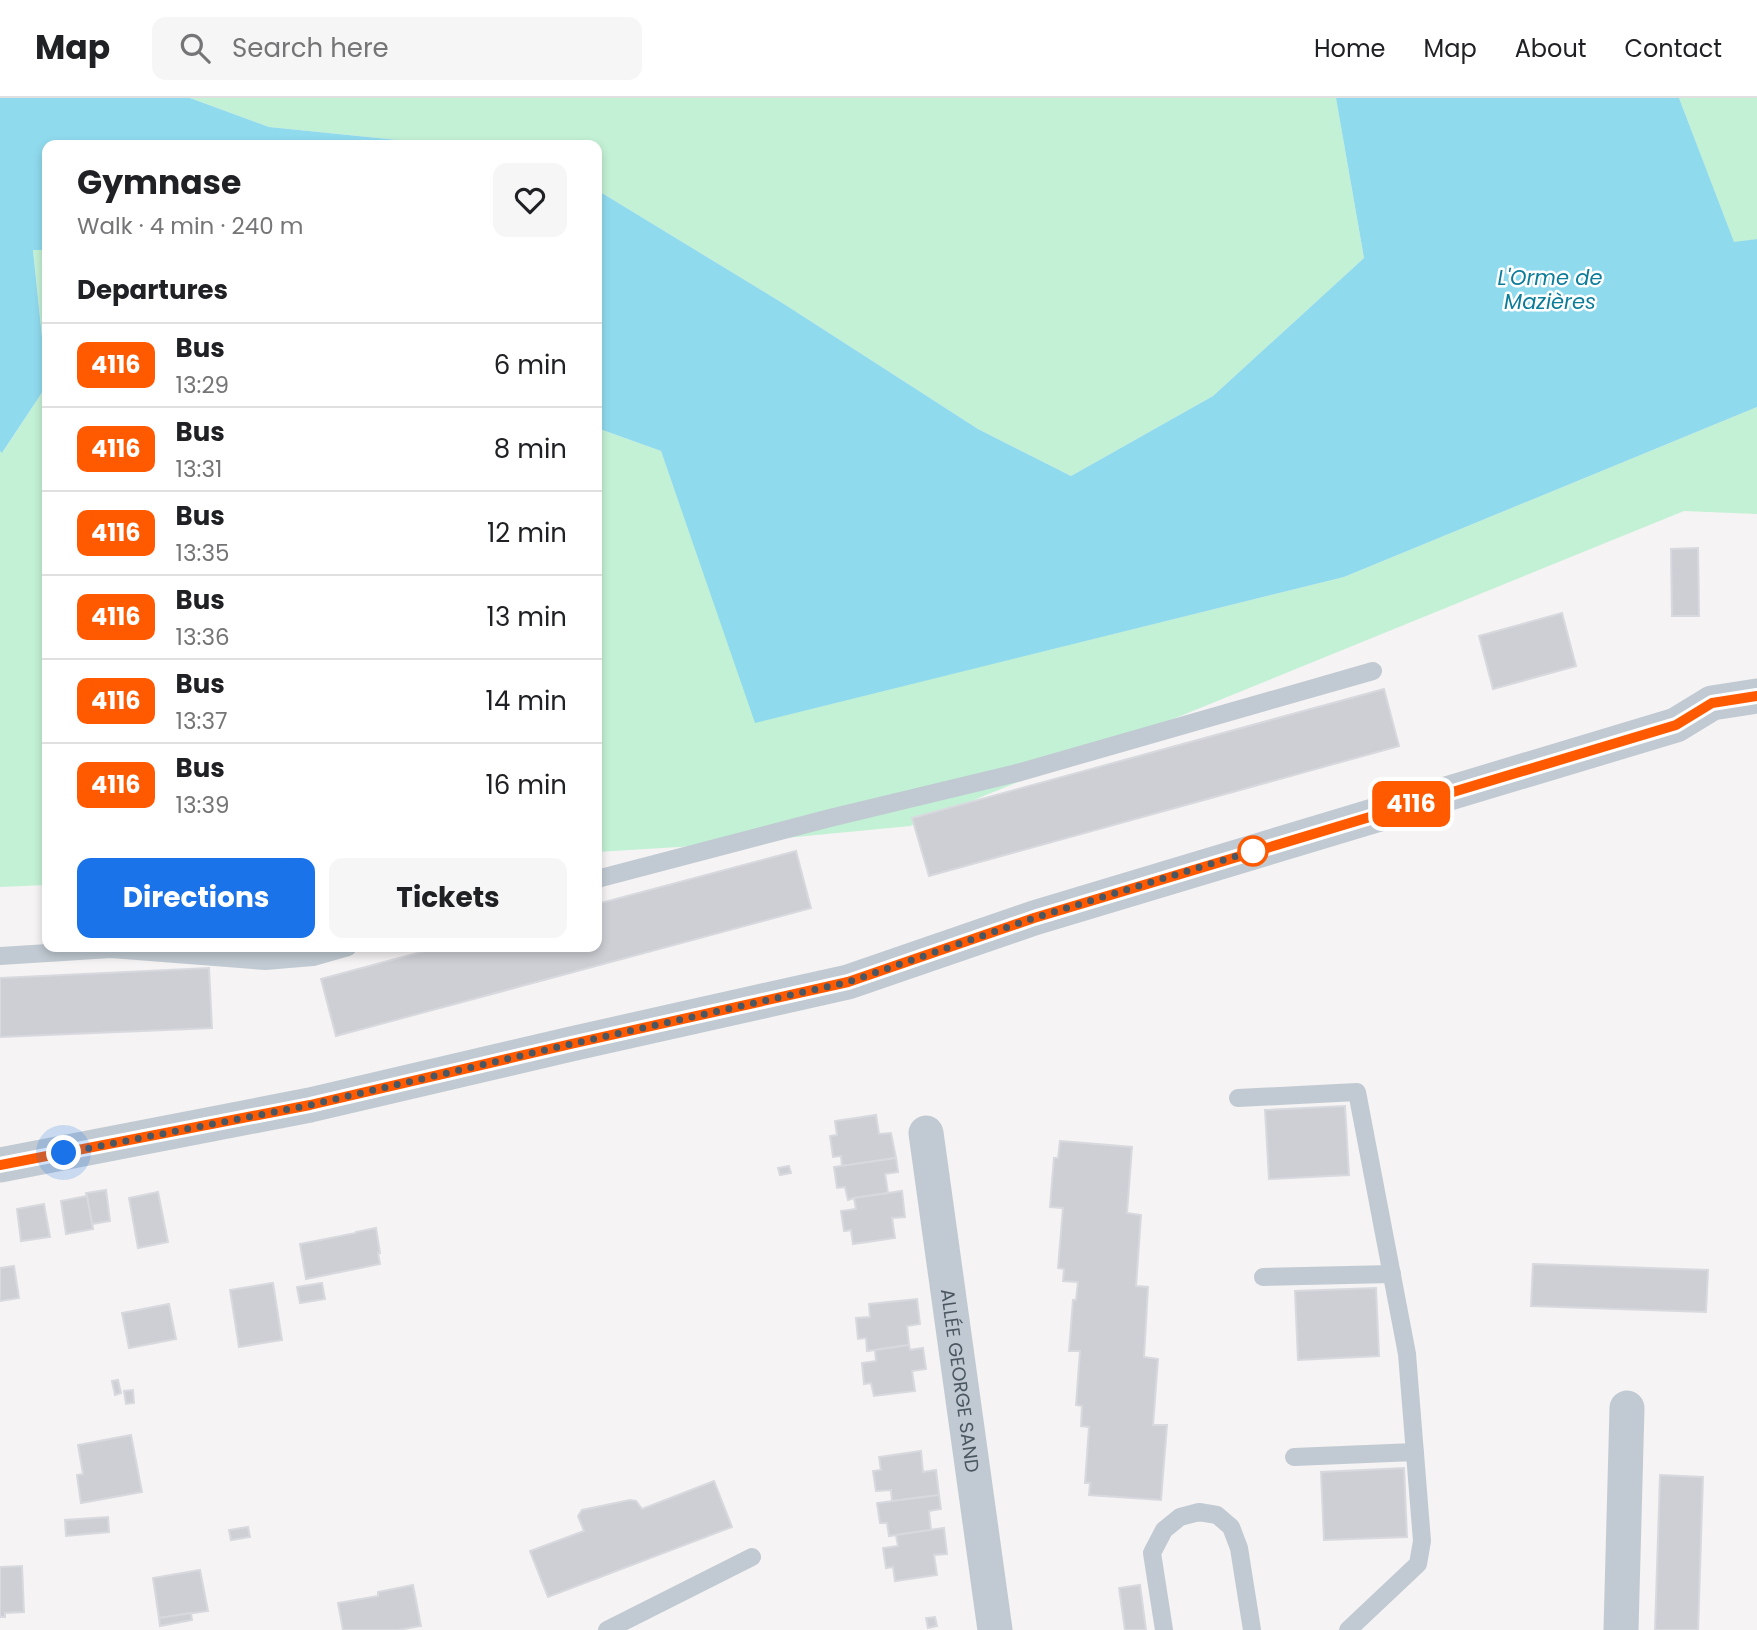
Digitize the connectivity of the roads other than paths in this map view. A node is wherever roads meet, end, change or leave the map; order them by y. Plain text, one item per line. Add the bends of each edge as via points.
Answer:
1 (1373, 671) dead end
2 (1757, 696) edge
3 (602, 878) edge
4 (63, 952) edge
5 (150, 952) edge
6 (330, 952) edge
7 (0, 956) edge
8 (1238, 1098) dead end
9 (926, 1133) dead end
10 (0, 1165) edge
11 (1392, 1274) junction
12 (1263, 1277) dead end
13 (1627, 1408) dead end
14 (1415, 1452) junction
15 (1294, 1457) dead end
16 (752, 1557) dead end
17 (607, 1630) edge
18 (995, 1630) edge
19 (1164, 1630) edge
20 (1252, 1630) edge
21 (1348, 1630) edge
22 (1622, 1630) edge

1 - 3 lane via 1017,773
2 - 10 street via 1712,703 1676,725 1047,914 848,982 310,1105
4 - 7 lane
5 - 6 lane via 265,961
8 - 11 lane via 1357,1092
9 - 18 street, ALLÉE GEORGE SAND
11 - 12 lane
11 - 14 lane via 1407,1354
13 - 22 street
14 - 15 lane
14 - 21 lane via 1422,1541 1418,1564
16 - 17 lane
19 - 20 lane via 1152,1553 1164,1530 1180,1517 1199,1512 1217,1515 1231,1527 1239,1548

